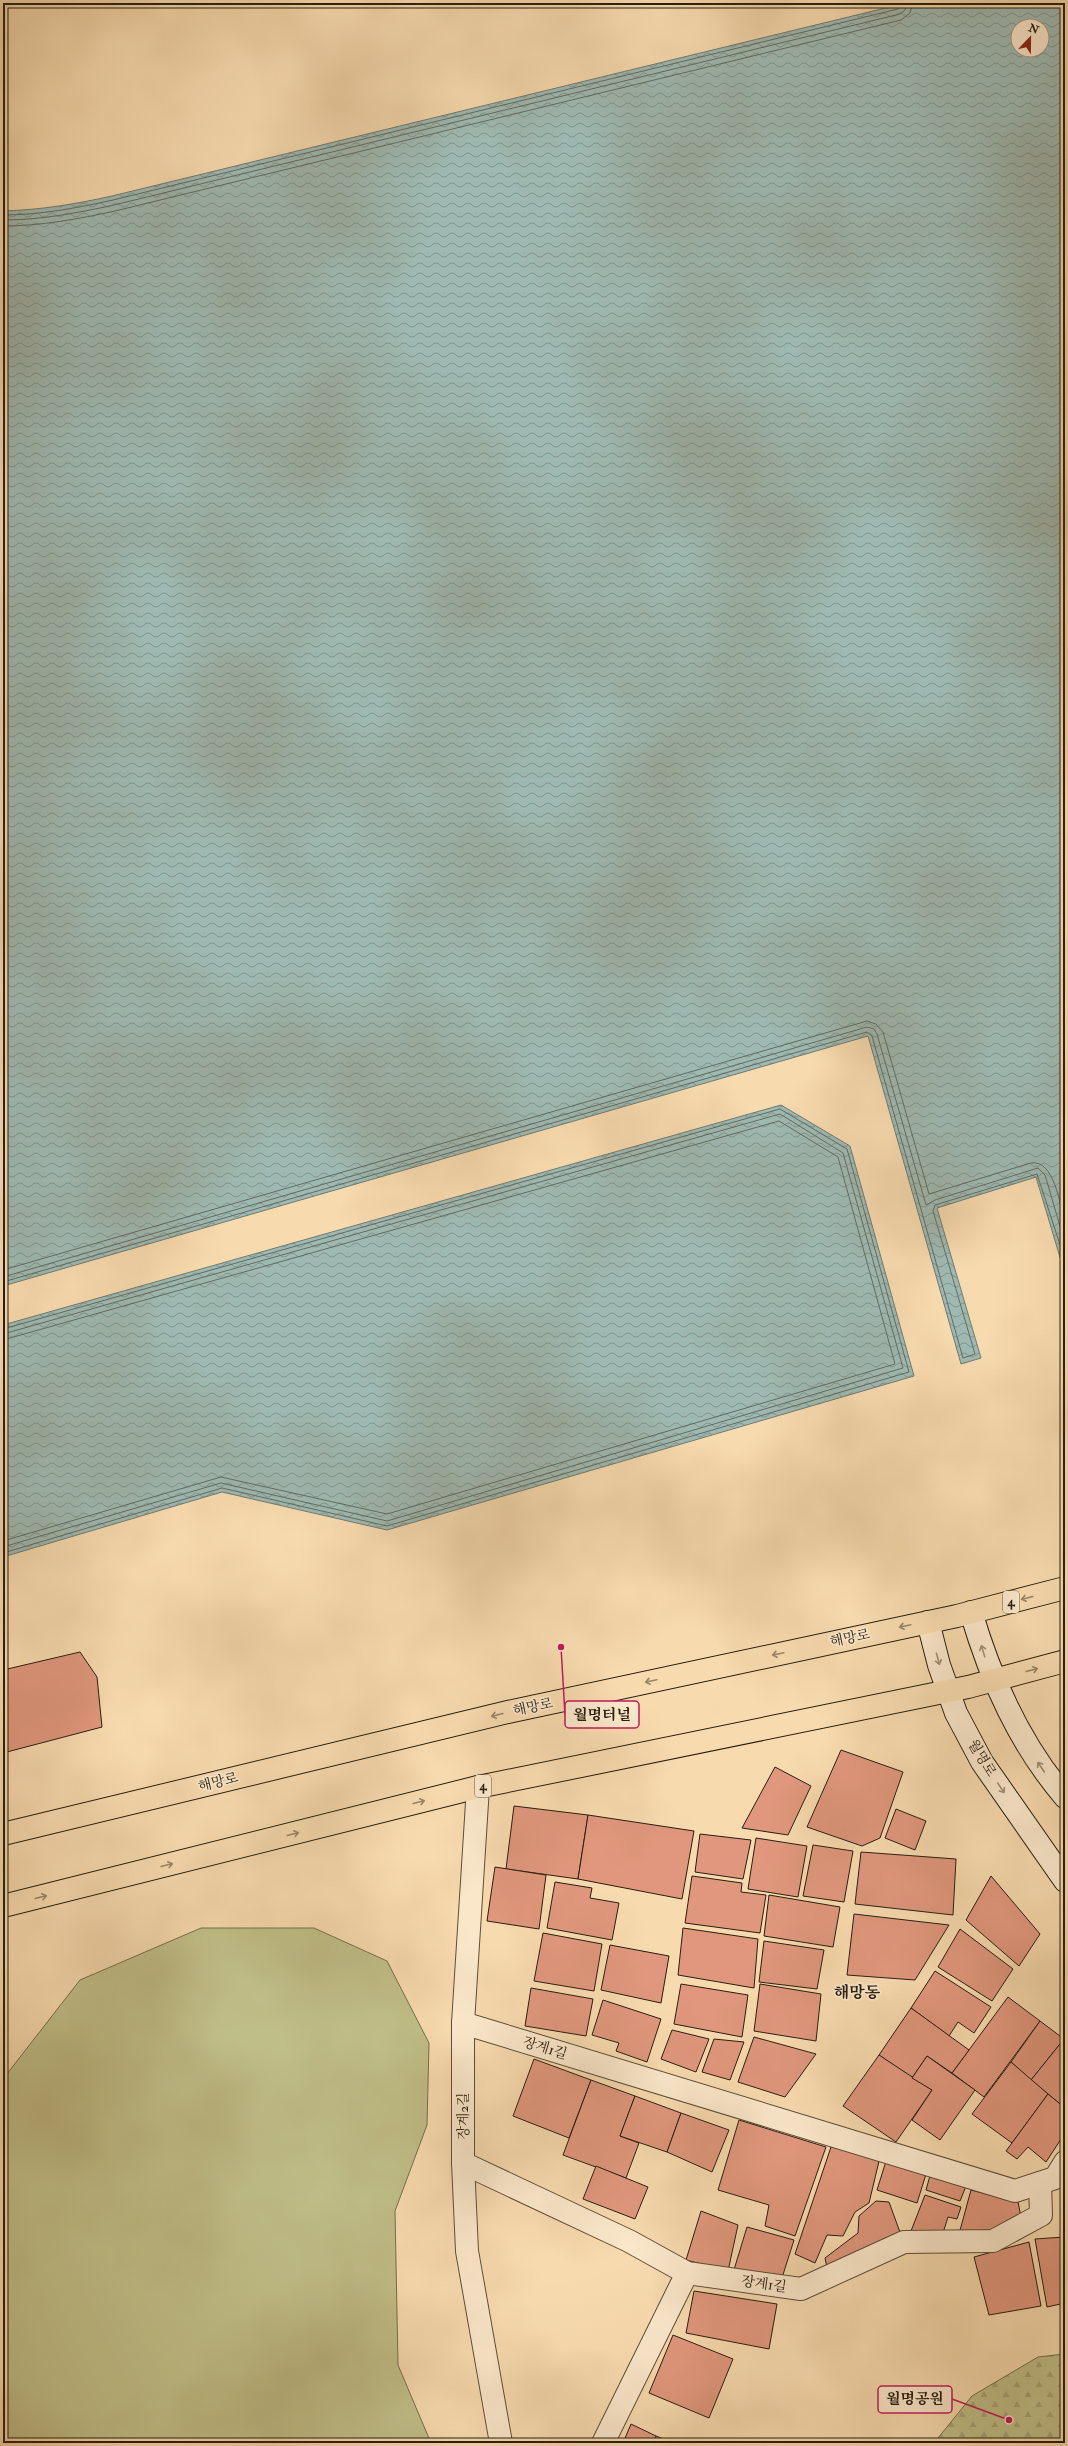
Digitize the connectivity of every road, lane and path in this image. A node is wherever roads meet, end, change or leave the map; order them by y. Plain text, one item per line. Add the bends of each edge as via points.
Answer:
1 (1065, 1588) edge
2 (971, 1612) junction
3 (928, 1622) junction
4 (1065, 1661) edge
5 (994, 1680) junction
6 (948, 1691) junction
7 (478, 1787) junction
8 (1065, 1797) edge
9 (3, 1834) edge
10 (1065, 1881) edge
11 (3, 1906) edge
12 (463, 2023) junction
13 (1065, 2162) edge
14 (463, 2163) junction
15 (1040, 2183) junction
16 (687, 2273) junction
17 (501, 2443) edge
18 (603, 2443) edge

1 -> 2 main road, 해망로 / 4
2 - 3 main road, 해망로 / 4
5 -> 2 street via 985,1660
3 -> 6 street, 월명로
3 -> 9 main road, 해망로 / 4 via 508,1712
5 -> 4 main road, 4
5 - 6 main road, 4
8 -> 5 street via 1048,1778 1022,1738
6 - 7 main road, 4
6 -> 10 street, 월명로 via 956,1713 982,1762
11 -> 7 main road, 4
7 - 12 street, 장계2길
12 - 14 street, 장계2길
12 - 15 street, 장계1길 via 1015,2191
13 - 15 street, 장계1길 via 1055,2178
14 - 16 street, 장계1길 via 629,2241
14 - 17 street, 장계2길 via 467,2251
15 - 16 street, 장계1길 via 1041,2215 993,2240 904,2242 801,2290
16 - 18 street

